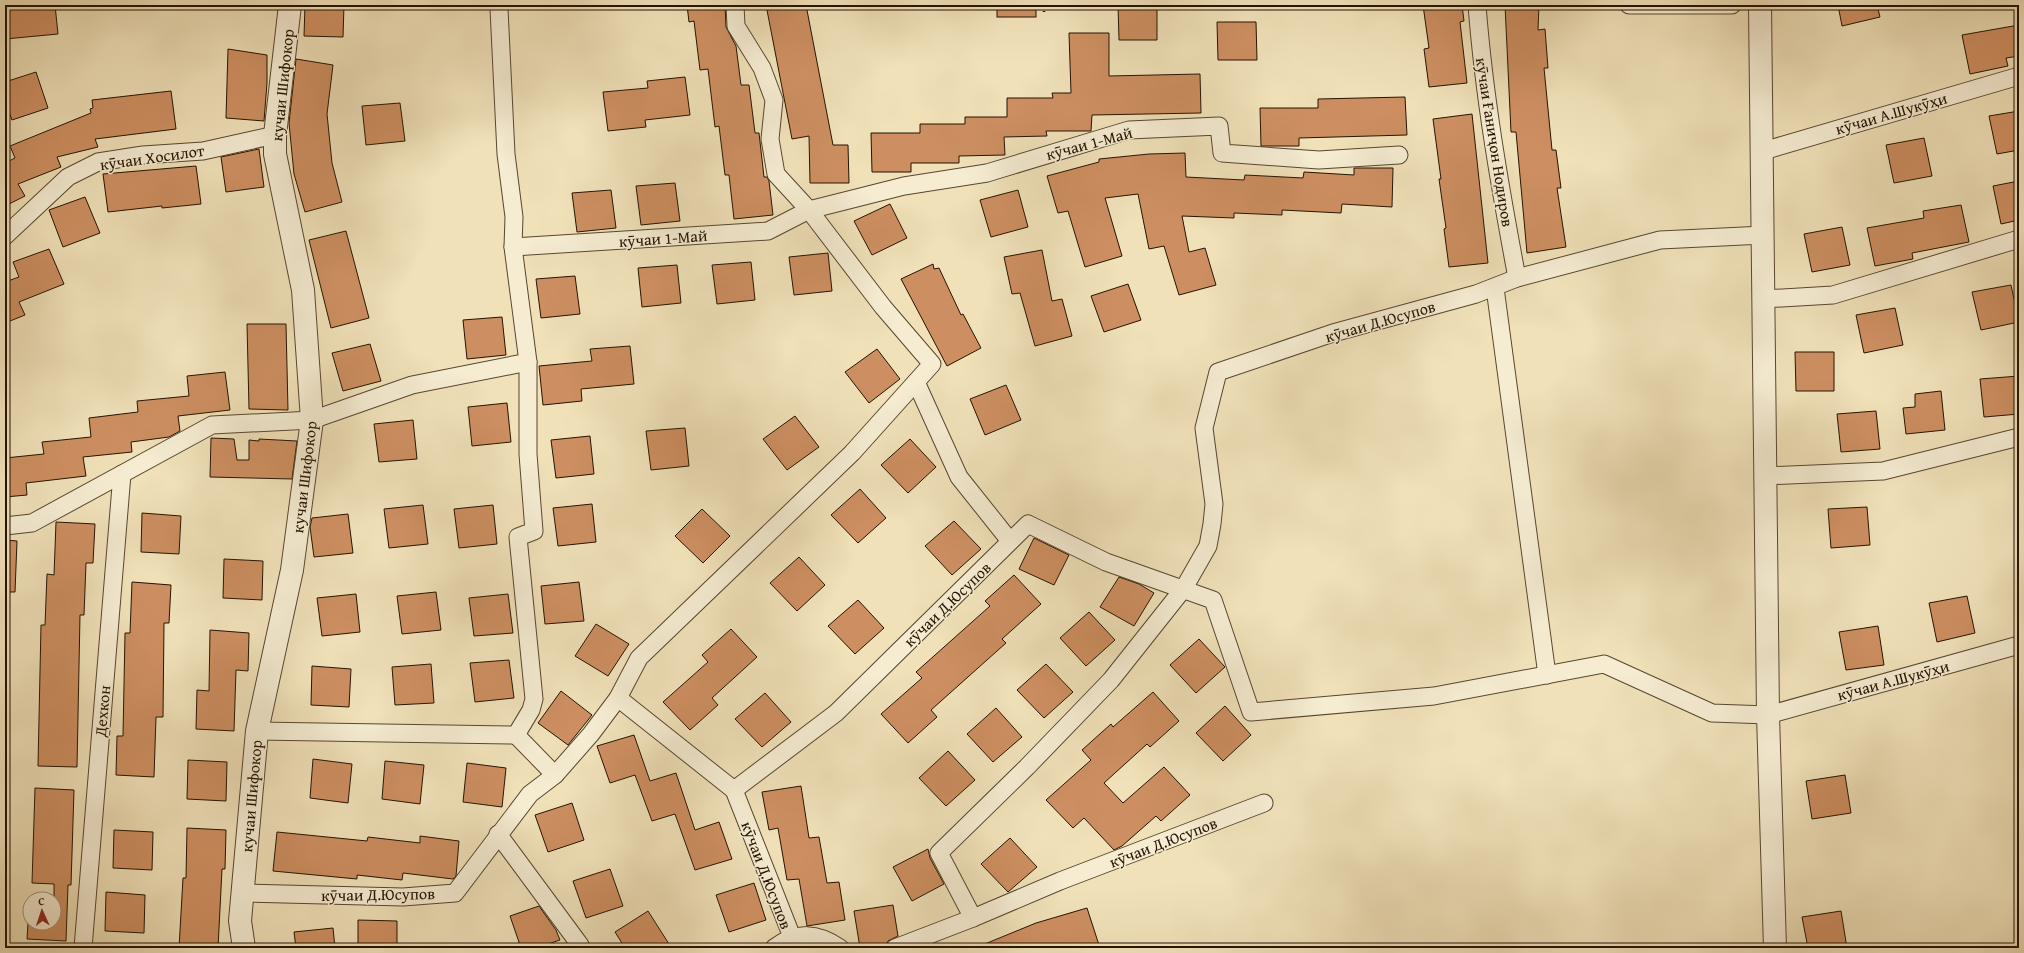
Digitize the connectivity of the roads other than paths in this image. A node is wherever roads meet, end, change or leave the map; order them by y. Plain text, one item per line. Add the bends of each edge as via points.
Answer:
1 (290, 5) edge
2 (735, 5) edge
3 (1477, 5) edge
4 (1629, 5) edge
5 (1732, 5) edge
6 (1760, 5) edge
7 (500, 9) dead end
8 (2019, 76) edge
9 (275, 135) junction
10 (1762, 151) junction
11 (1399, 155) dead end
12 (809, 210) junction
13 (1764, 235) junction
14 (5, 236) edge
15 (2019, 240) edge
16 (513, 248) junction
17 (1517, 278) junction
18 (1495, 288) junction
19 (1764, 299) junction
20 (528, 362) junction
21 (916, 382) junction
22 (312, 420) junction
23 (2019, 438) edge
24 (122, 474) junction
25 (1765, 476) junction
26 (5, 526) edge
27 (1010, 541) junction
28 (1184, 588) junction
29 (2019, 645) edge
30 (1547, 675) junction
31 (618, 698) junction
32 (1768, 714) junction
33 (257, 731) junction
34 (516, 735) junction
35 (555, 775) junction
36 (734, 790) junction
37 (1264, 803) dead end
38 (498, 834) junction
39 (242, 893) junction
40 (973, 918) junction
41 (792, 937) junction
42 (83, 948) edge
43 (244, 948) edge
44 (575, 948) edge
45 (774, 948) edge
46 (840, 948) edge
47 (895, 948) edge
48 (1775, 948) edge

1 - 9 street, кучаи Шифокор
2 - 12 street via 736,26 762,68 774,100 770,138 776,174
3 - 17 street, кӯчаи Ғаниҷон Нодиров via 1494,151
4 - 5 street
6 - 10 street
7 - 16 street via 506,154 514,217
8 - 10 street, кӯчаи А.Шукӯҳи
9 - 14 street, кӯчаи Хосилот via 203,151 143,155 98,162 68,177
9 - 22 street, кучаи Шифокор via 275,154 304,290
10 - 13 street
11 - 12 street, кӯчаи 1-Май via 1319,160 1222,153 1219,126 1129,130 987,173 904,186
12 - 16 street, кӯчаи 1-Май via 768,231
12 - 21 street, кӯчаи Д.Юсупов via 883,307 932,364
13 - 17 street, кӯчаи Д.Юсупов via 1660,240
13 - 19 street
15 - 19 street via 1833,295
16 - 20 street
17 - 18 street, кӯчаи Д.Юсупов
18 - 28 street, кӯчаи Д.Юсупов via 1333,333 1218,372 1204,428 1214,504 1212,524 1208,546
18 - 30 street
19 - 25 street
20 - 22 street via 412,385
20 - 34 street via 528,454 534,531 518,537 534,699 531,710
21 - 27 street via 959,477
21 - 31 street, кӯчаи Д.Юсупов via 852,453 639,658
22 - 24 street via 212,425
22 - 33 street, кучаи Шифокор via 292,570
23 - 25 street via 1882,471
24 - 26 street via 32,523
24 - 42 street, Дехкон
25 - 32 street
27 - 28 street, кӯчаи Д.Юсупов via 1028,524 1106,562
27 - 36 street, кӯчаи Д.Юсупов via 836,713
28 - 30 street, кӯчаи А.Шукӯҳи via 1213,600 1251,712 1434,696
28 - 40 street, кӯчаи Д.Юсупов via 1111,680 940,853
29 - 32 street, кӯчаи А.Шукӯҳи
30 - 32 street, кӯчаи А.Шукӯҳи via 1604,664 1712,713
31 - 35 street, кӯчаи Д.Юсупов
31 - 36 street
32 - 48 street
33 - 34 street
33 - 39 street, кучаи Шифокор
34 - 35 street
35 - 38 street, кӯчаи Д.Юсупов via 530,794
36 - 41 street, кӯчаи Д.Юсупов
37 - 40 street, кӯчаи Д.Юсупов via 1060,881
38 - 39 street, кӯчаи Д.Юсупов via 455,893 403,897
38 - 44 street via 580,945
39 - 43 street, кучаи Шифокор via 240,921
40 - 47 street, кӯчаи Д.Юсупов
41 - 45 street
41 - 46 street via 810,935 827,939

